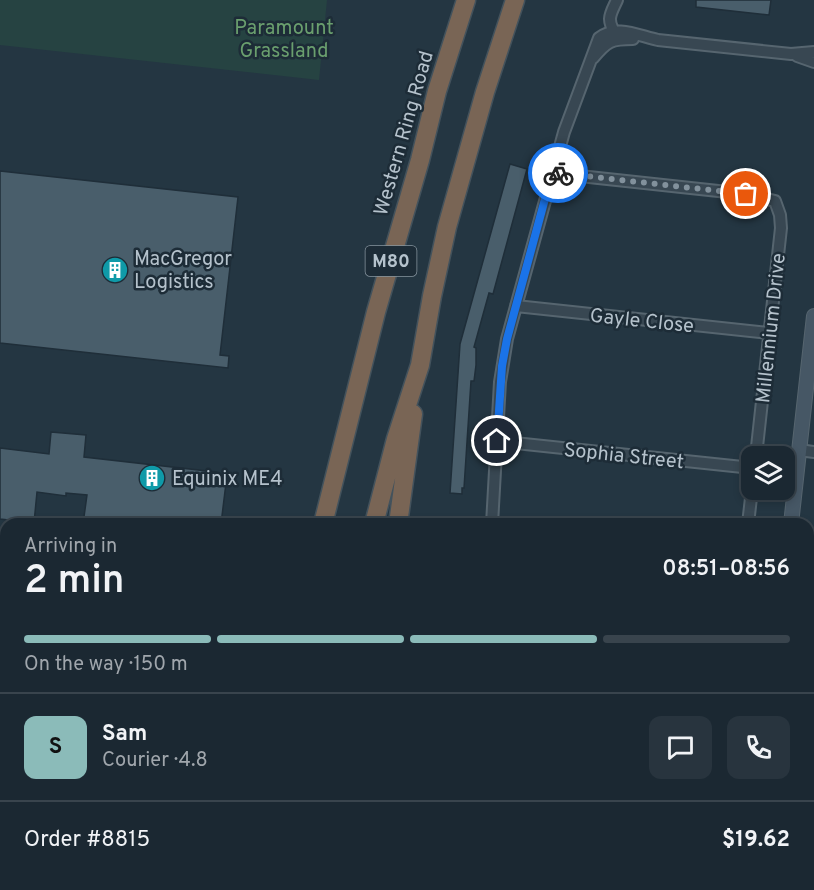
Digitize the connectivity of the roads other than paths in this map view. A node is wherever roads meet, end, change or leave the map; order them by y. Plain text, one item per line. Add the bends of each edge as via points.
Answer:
1 (466, 0) edge
2 (515, 0) edge
3 (616, 2) edge
4 (616, 33) junction
5 (814, 52) edge
6 (791, 54) junction
7 (814, 62) edge
8 (552, 173) junction
9 (516, 306) junction
10 (814, 316) edge
11 (769, 333) junction
12 (420, 364) junction
13 (497, 441) junction
14 (757, 446) edge
15 (799, 450) junction
16 (814, 452) edge
17 (741, 467) edge
18 (751, 500) edge
19 (324, 518) edge
20 (376, 518) edge
21 (399, 518) edge
22 (492, 518) edge
23 (749, 518) edge
24 (792, 518) edge

1 - 19 highway, Western Ring Road / M80 via 376,312
2 - 12 highway, M80 via 447,227
3 - 4 street
4 - 6 street
4 - 8 street via 591,61
5 - 6 street
6 - 7 street
8 - 9 street
8 - 11 street, Millennium Drive via 746,194 775,201 781,228
9 - 11 street, Gayle Close
9 - 13 street via 502,366
10 - 15 street
11 - 14 street, Millennium Drive
12 - 20 highway, M80
12 - 21 highway
13 - 17 street, Sophia Street
13 - 22 street
15 - 16 street
15 - 24 street
18 - 23 street

